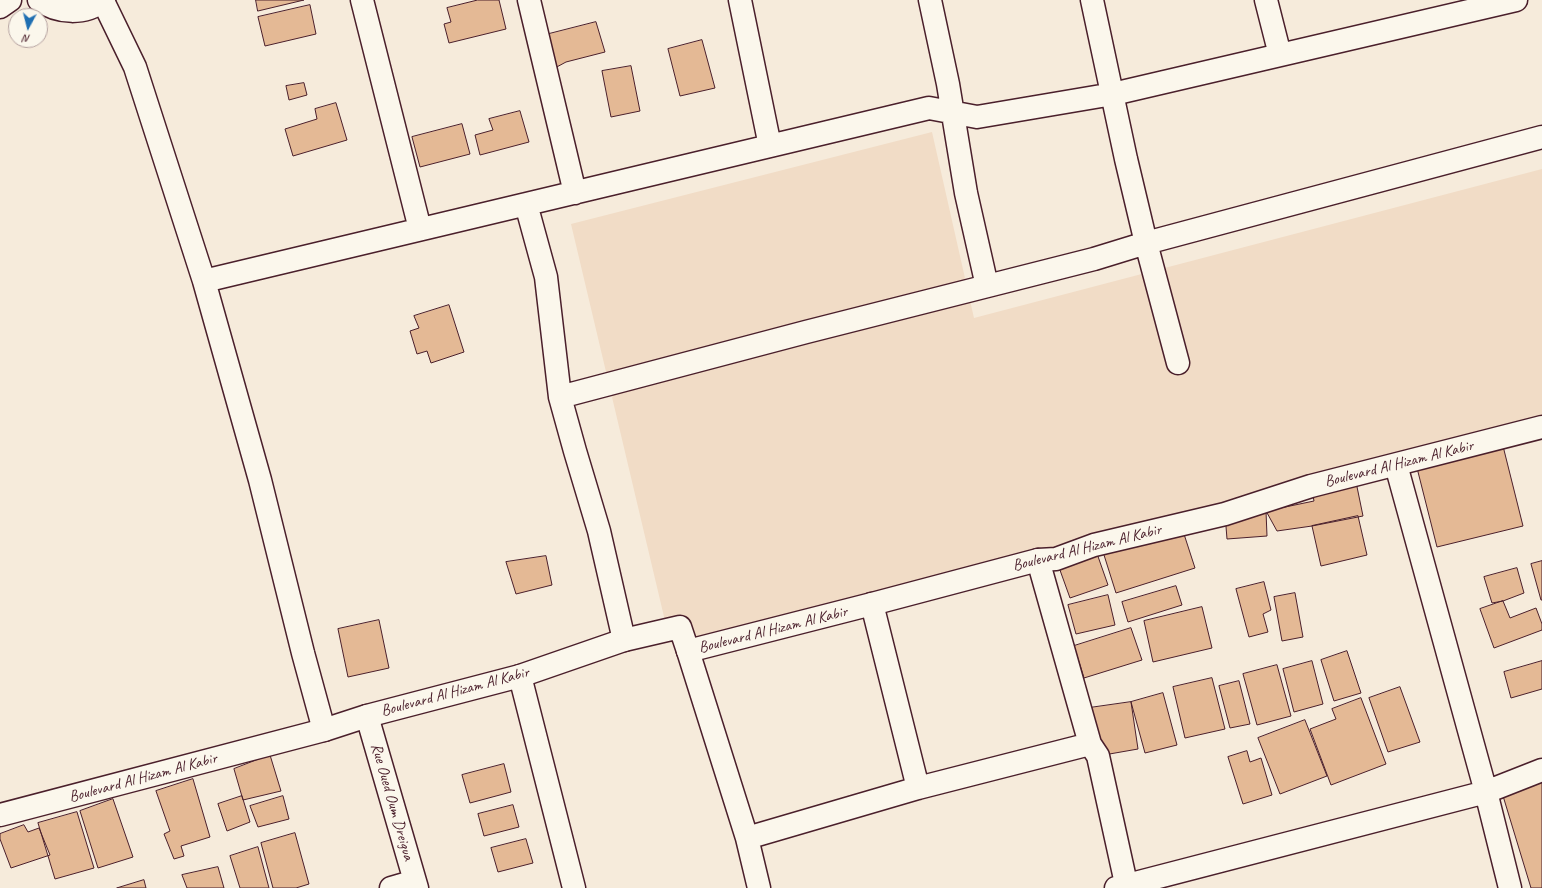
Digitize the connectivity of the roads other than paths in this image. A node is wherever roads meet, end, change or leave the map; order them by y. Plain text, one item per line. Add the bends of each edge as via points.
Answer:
1 (10, 0) edge
2 (39, 0) edge
3 (362, 0) edge
4 (529, 0) edge
5 (740, 0) edge
6 (930, 0) edge
7 (1092, 0) edge
8 (1266, 0) edge
9 (1516, 0) edge
10 (104, 1) edge
11 (1460, 6) edge
12 (0, 7) edge
13 (1280, 55) junction
14 (1112, 94) junction
15 (953, 113) junction
16 (1542, 136) edge
17 (770, 146) junction
18 (575, 193) junction
19 (526, 204) junction
20 (420, 230) junction
21 (1146, 244) junction
22 (204, 281) junction
23 (987, 286) junction
24 (1178, 363) dead end
25 (560, 397) junction
26 (1542, 427) edge
27 (1396, 465) junction
28 (1038, 560) junction
29 (872, 604) junction
30 (624, 640) junction
31 (688, 651) junction
32 (520, 676) junction
33 (367, 716) junction
34 (324, 730) junction
35 (1090, 744) junction
36 (1542, 770) edge
37 (918, 788) junction
38 (1486, 792) junction
39 (0, 815) edge
40 (747, 838) junction
41 (416, 885) edge
42 (1123, 887) edge
43 (392, 888) edge
44 (574, 888) edge
45 (758, 888) edge
46 (1510, 888) edge

1 - 12 street
2 - 10 street via 55,9 72,12 88,9
3 - 20 street
4 - 18 street
5 - 17 street
6 - 15 street
7 - 14 street
8 - 13 street
9 - 11 street
10 - 22 street via 135,67
11 - 13 street
13 - 14 street
14 - 15 street via 978,117
14 - 21 street
15 - 17 street via 929,108
15 - 23 street via 966,193
16 - 21 street
17 - 18 street
18 - 19 street
19 - 20 street
19 - 25 street via 546,277
20 - 22 street
21 - 23 street
21 - 24 street
22 - 34 street via 260,480
23 - 25 street
25 - 30 street via 600,531
26 - 27 street, Boulevard Al Hizam Al Kabir
27 - 28 street, Boulevard Al Hizam Al Kabir via 1311,486 1225,514 1094,545 1056,558
27 - 38 street
28 - 29 street, Boulevard Al Hizam Al Kabir
28 - 35 street
29 - 31 street, Boulevard Al Hizam Al Kabir
29 - 37 street
30 - 31 street, Boulevard Al Hizam Al Kabir via 680,627
30 - 32 street, Boulevard Al Hizam Al Kabir
31 - 40 street
32 - 33 street, Boulevard Al Hizam Al Kabir
32 - 44 street
33 - 34 street, Boulevard Al Hizam Al Kabir
33 - 41 street, Rue Oued Oum Dreigua
34 - 39 street, Boulevard Al Hizam Al Kabir
35 - 37 street
35 - 42 street via 1098,756
36 - 38 street
37 - 40 street
38 - 42 street
38 - 46 street
40 - 45 street
41 - 43 street

